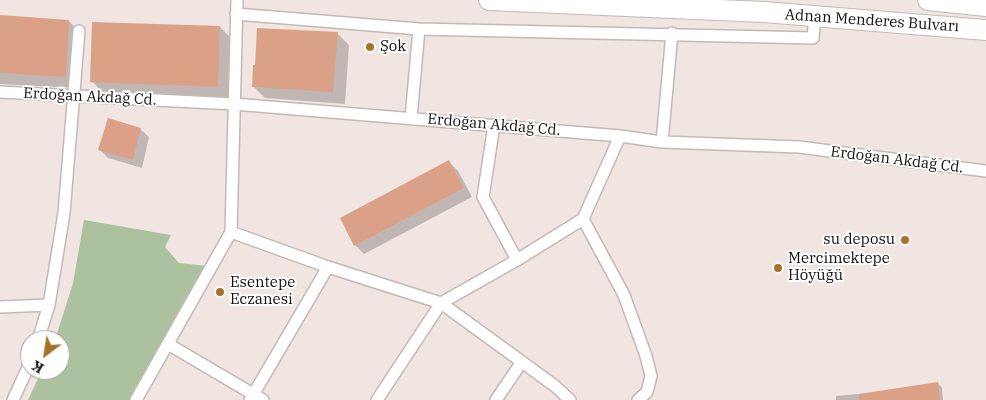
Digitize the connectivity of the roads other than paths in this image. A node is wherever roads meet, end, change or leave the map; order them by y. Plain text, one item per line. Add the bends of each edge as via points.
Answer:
1 (237, 0) edge
2 (489, 0) edge
3 (934, 0) edge
4 (986, 6) edge
5 (236, 14) junction
6 (815, 16) junction
7 (419, 29) junction
8 (986, 30) edge
9 (79, 31) dead end
10 (672, 33) junction
11 (0, 92) edge
12 (73, 96) junction
13 (234, 104) junction
14 (411, 118) junction
15 (494, 125) junction
16 (620, 136) junction
17 (662, 142) junction
18 (986, 171) edge
19 (583, 219) junction
20 (231, 232) junction
21 (517, 260) junction
22 (328, 267) junction
23 (441, 303) junction
24 (49, 305) junction
25 (0, 306) edge
26 (41, 330) edge
27 (168, 344) junction
28 (521, 363) junction
29 (22, 380) edge
30 (255, 398) edge
31 (13, 400) edge
32 (136, 400) edge
33 (377, 400) edge
34 (496, 400) edge
35 (570, 400) edge
36 (638, 400) edge

1 - 5 street
2 - 6 highway, Adnan Menderes Bulvarı
3 - 4 highway, Adnan Menderes Bulvarı
5 - 7 street
5 - 13 street
6 - 8 highway, Adnan Menderes Bulvarı
6 - 10 street via 813,38
7 - 10 street
7 - 14 street
9 - 12 street
10 - 17 street
11 - 12 street, Erdoğan Akdağ Cd.
12 - 13 street, Erdoğan Akdağ Cd.
12 - 24 street via 64,213
13 - 14 street, Erdoğan Akdağ Cd.
13 - 20 street
14 - 15 street, Erdoğan Akdağ Cd.
15 - 16 street, Erdoğan Akdağ Cd.
15 - 21 street via 483,197
16 - 17 street, Erdoğan Akdağ Cd.
16 - 19 street
17 - 18 street, Erdoğan Akdağ Cd. via 799,147
19 - 21 street
19 - 36 street via 624,294 646,356 651,376 647,392
20 - 22 street
20 - 27 street
21 - 23 street
22 - 23 street
22 - 30 street
23 - 28 street
23 - 33 street
24 - 25 street
24 - 26 street
27 - 30 street
27 - 32 street
28 - 34 street
28 - 35 street
29 - 31 street

